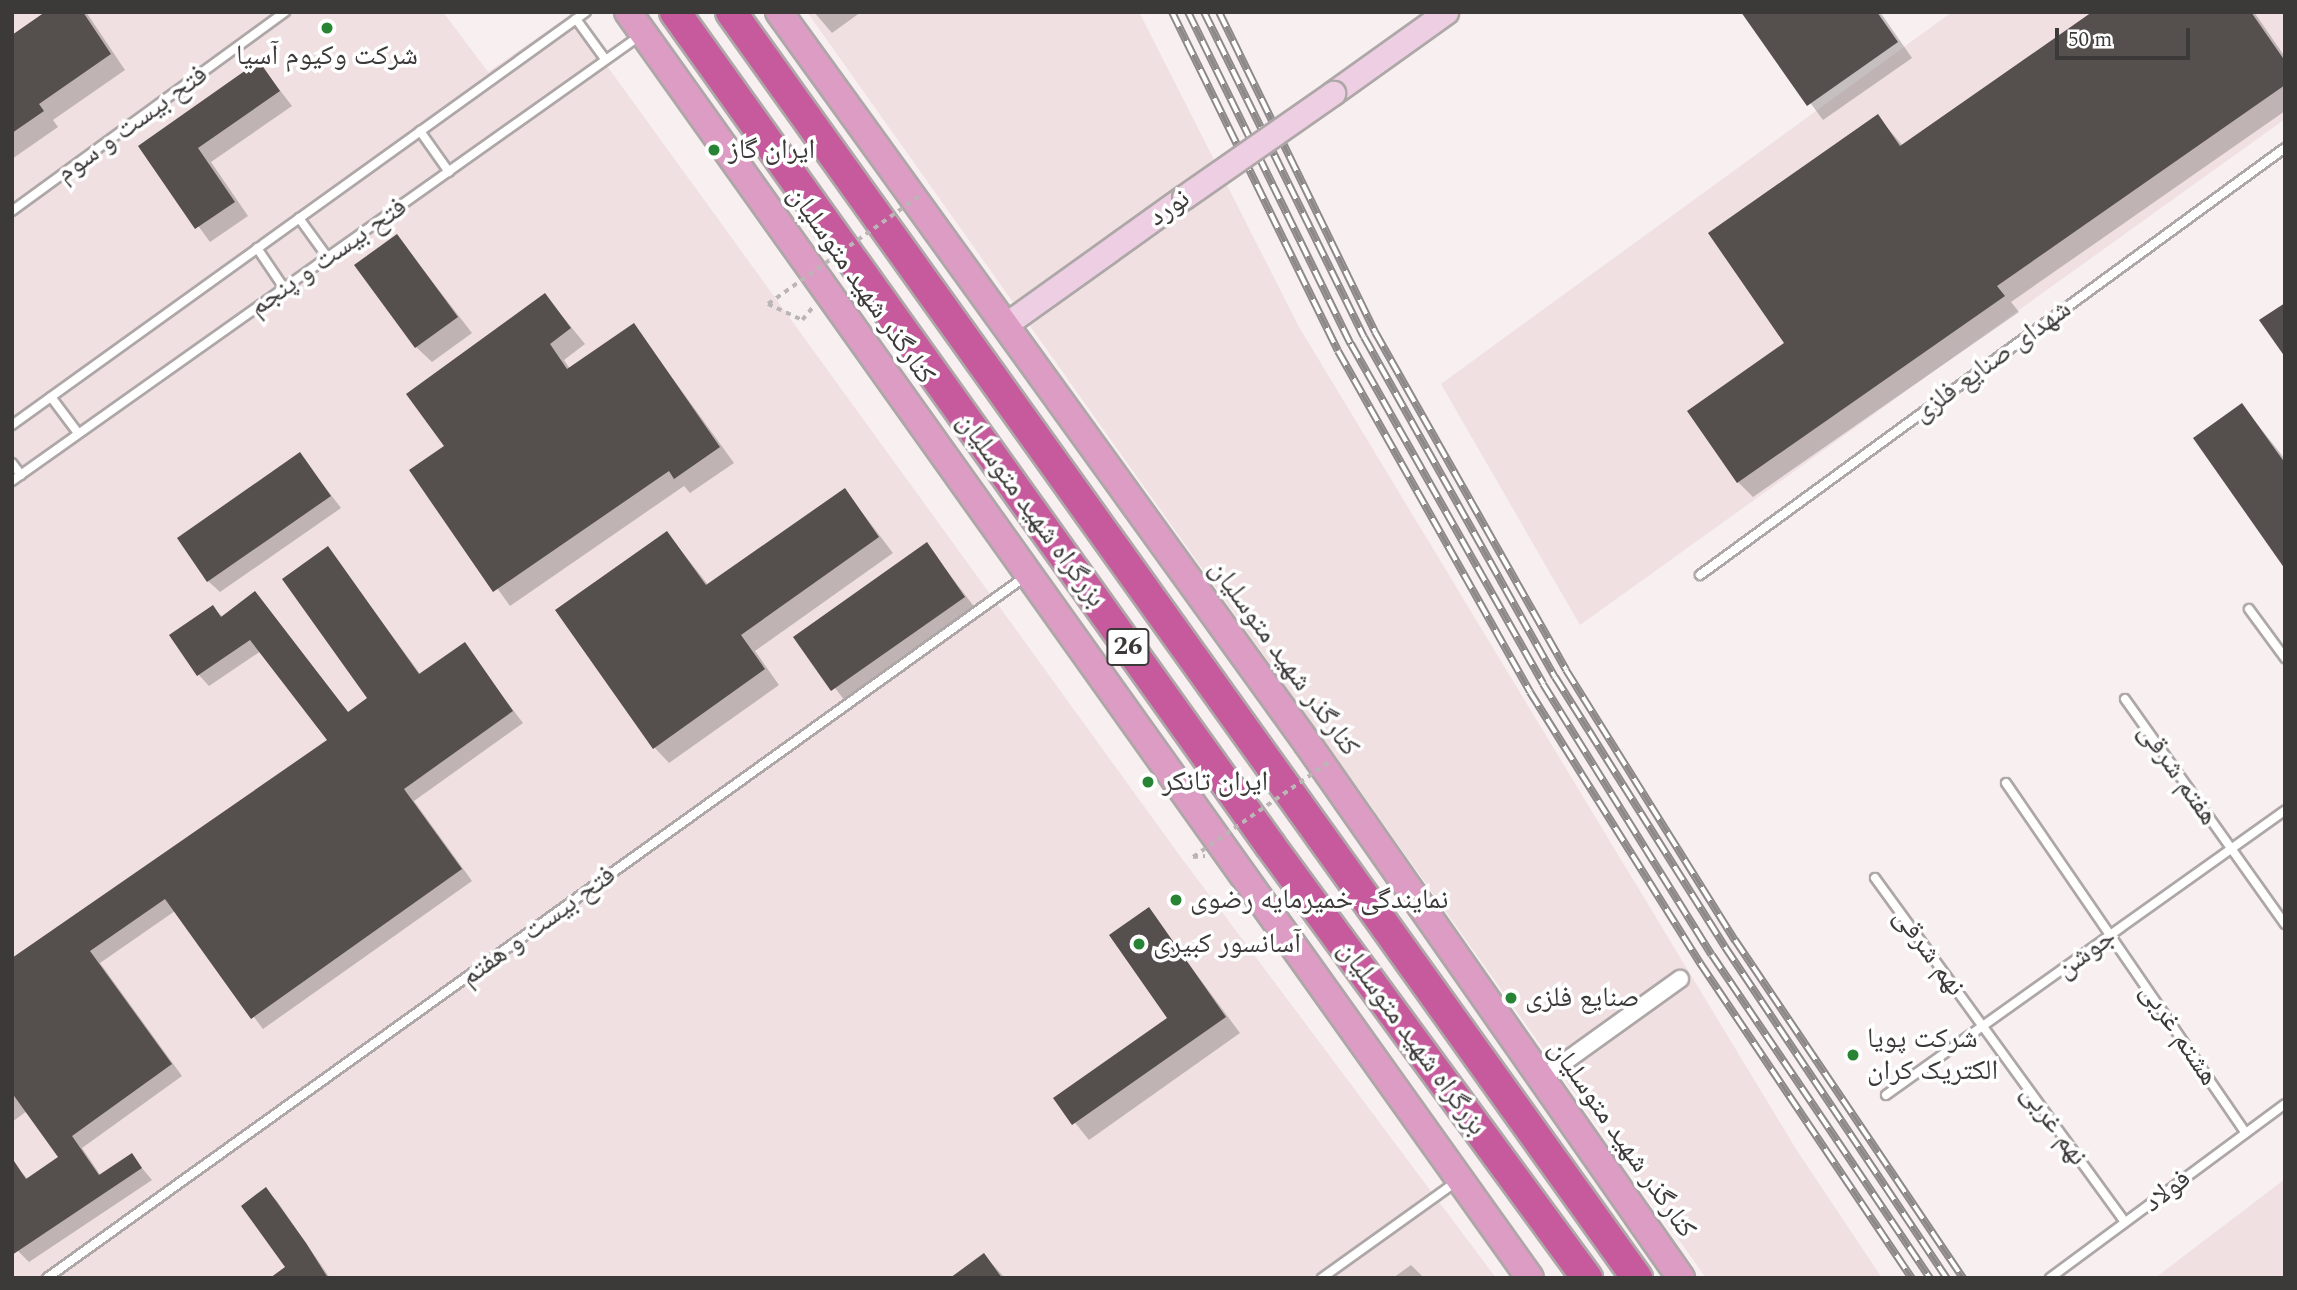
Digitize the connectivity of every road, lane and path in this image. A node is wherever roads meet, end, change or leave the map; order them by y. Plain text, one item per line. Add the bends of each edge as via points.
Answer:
1 (285, 12) edge
2 (586, 12) edge
3 (675, 12) edge
4 (731, 12) edge
5 (779, 12) edge
6 (1446, 12) edge
7 (576, 19) junction
8 (635, 23) edge
9 (605, 59) junction
10 (420, 131) junction
11 (2285, 148) edge
12 (449, 172) junction
13 (922, 194) dead end
14 (12, 211) edge
15 (299, 218) junction
16 (257, 248) junction
17 (328, 258) junction
18 (284, 288) junction
19 (802, 320) dead end
20 (1005, 325) junction
21 (51, 397) junction
22 (12, 425) edge
23 (78, 433) junction
24 (12, 463) edge
25 (21, 475) junction
26 (12, 481) edge
27 (1029, 575) junction
28 (1700, 575) dead end
29 (2249, 609) dead end
30 (2285, 658) edge
31 (2125, 699) dead end
32 (1332, 760) dead end
33 (2006, 783) dead end
34 (2285, 810) edge
35 (2230, 849) junction
36 (1193, 857) dead end
37 (1875, 878) dead end
38 (2285, 925) edge
39 (2111, 934) junction
40 (1680, 979) dead end
41 (1983, 1027) junction
42 (1542, 1078) junction
43 (1886, 1096) dead end
44 (2285, 1104) edge
45 (2246, 1133) junction
46 (1460, 1180) junction
47 (2125, 1222) junction
48 (47, 1278) edge
49 (1322, 1278) edge
50 (1530, 1278) edge
51 (1587, 1278) edge
52 (1637, 1278) edge
53 (1681, 1278) edge
54 (2050, 1278) edge

1 - 14 lane, فتح بیست و سوم
2 - 7 lane, فتح بیست و پنجم
3 - 51 highway, بزرگراه شهید متوسلیان / 26 via 1270,845
4 - 52 highway, بزرگراه شهید متوسلیان / 26
5 - 20 main road, کنارگذر شهید متوسلیان
6 - 20 street, نورد, bridge
7 - 9 lane
7 - 10 lane, فتح بیست و پنجم
8 - 9 lane, فتح بیست و پنجم
8 - 27 main road, کنارگذر شهید متوسلیان
9 - 12 lane, فتح بیست و پنجم
10 - 12 lane
10 - 15 lane, فتح بیست و پنجم
11 - 28 lane, شهدای صنایع فلزی
12 - 17 lane, فتح بیست و پنجم
13 - 19 path, bridge via 768,304
15 - 16 lane, فتح بیست و پنجم
15 - 17 lane
16 - 18 lane
16 - 21 lane, فتح بیست و پنجم
17 - 18 lane, فتح بیست و پنجم
18 - 23 lane, فتح بیست و پنجم
20 - 42 main road, کنارگذر شهید متوسلیان
21 - 22 lane, فتح بیست و پنجم
21 - 23 lane
23 - 25 lane, فتح بیست و پنجم
24 - 25 lane
25 - 26 lane, فتح بیست و پنجم
27 - 46 main road, کنارگذر شهید متوسلیان
27 - 48 lane, فتح بیست و هفتم
29 - 30 lane
31 - 35 lane, هفتم شرقی
32 - 36 path, bridge
33 - 39 lane, هشتم غربی
34 - 35 lane, جوشن
35 - 38 lane, هفتم شرقی
35 - 39 lane, جوشن
37 - 41 lane, نهم شرقی
39 - 41 lane, جوشن
39 - 45 lane, هشتم غربی
40 - 42 street
41 - 43 lane, جوشن
41 - 47 lane, نهم غربی
42 - 53 main road, کنارگذر شهید متوسلیان
44 - 45 lane, فولاد
45 - 47 lane, فولاد
46 - 49 lane
46 - 50 main road, کنارگذر شهید متوسلیان
47 - 54 lane, فولاد

